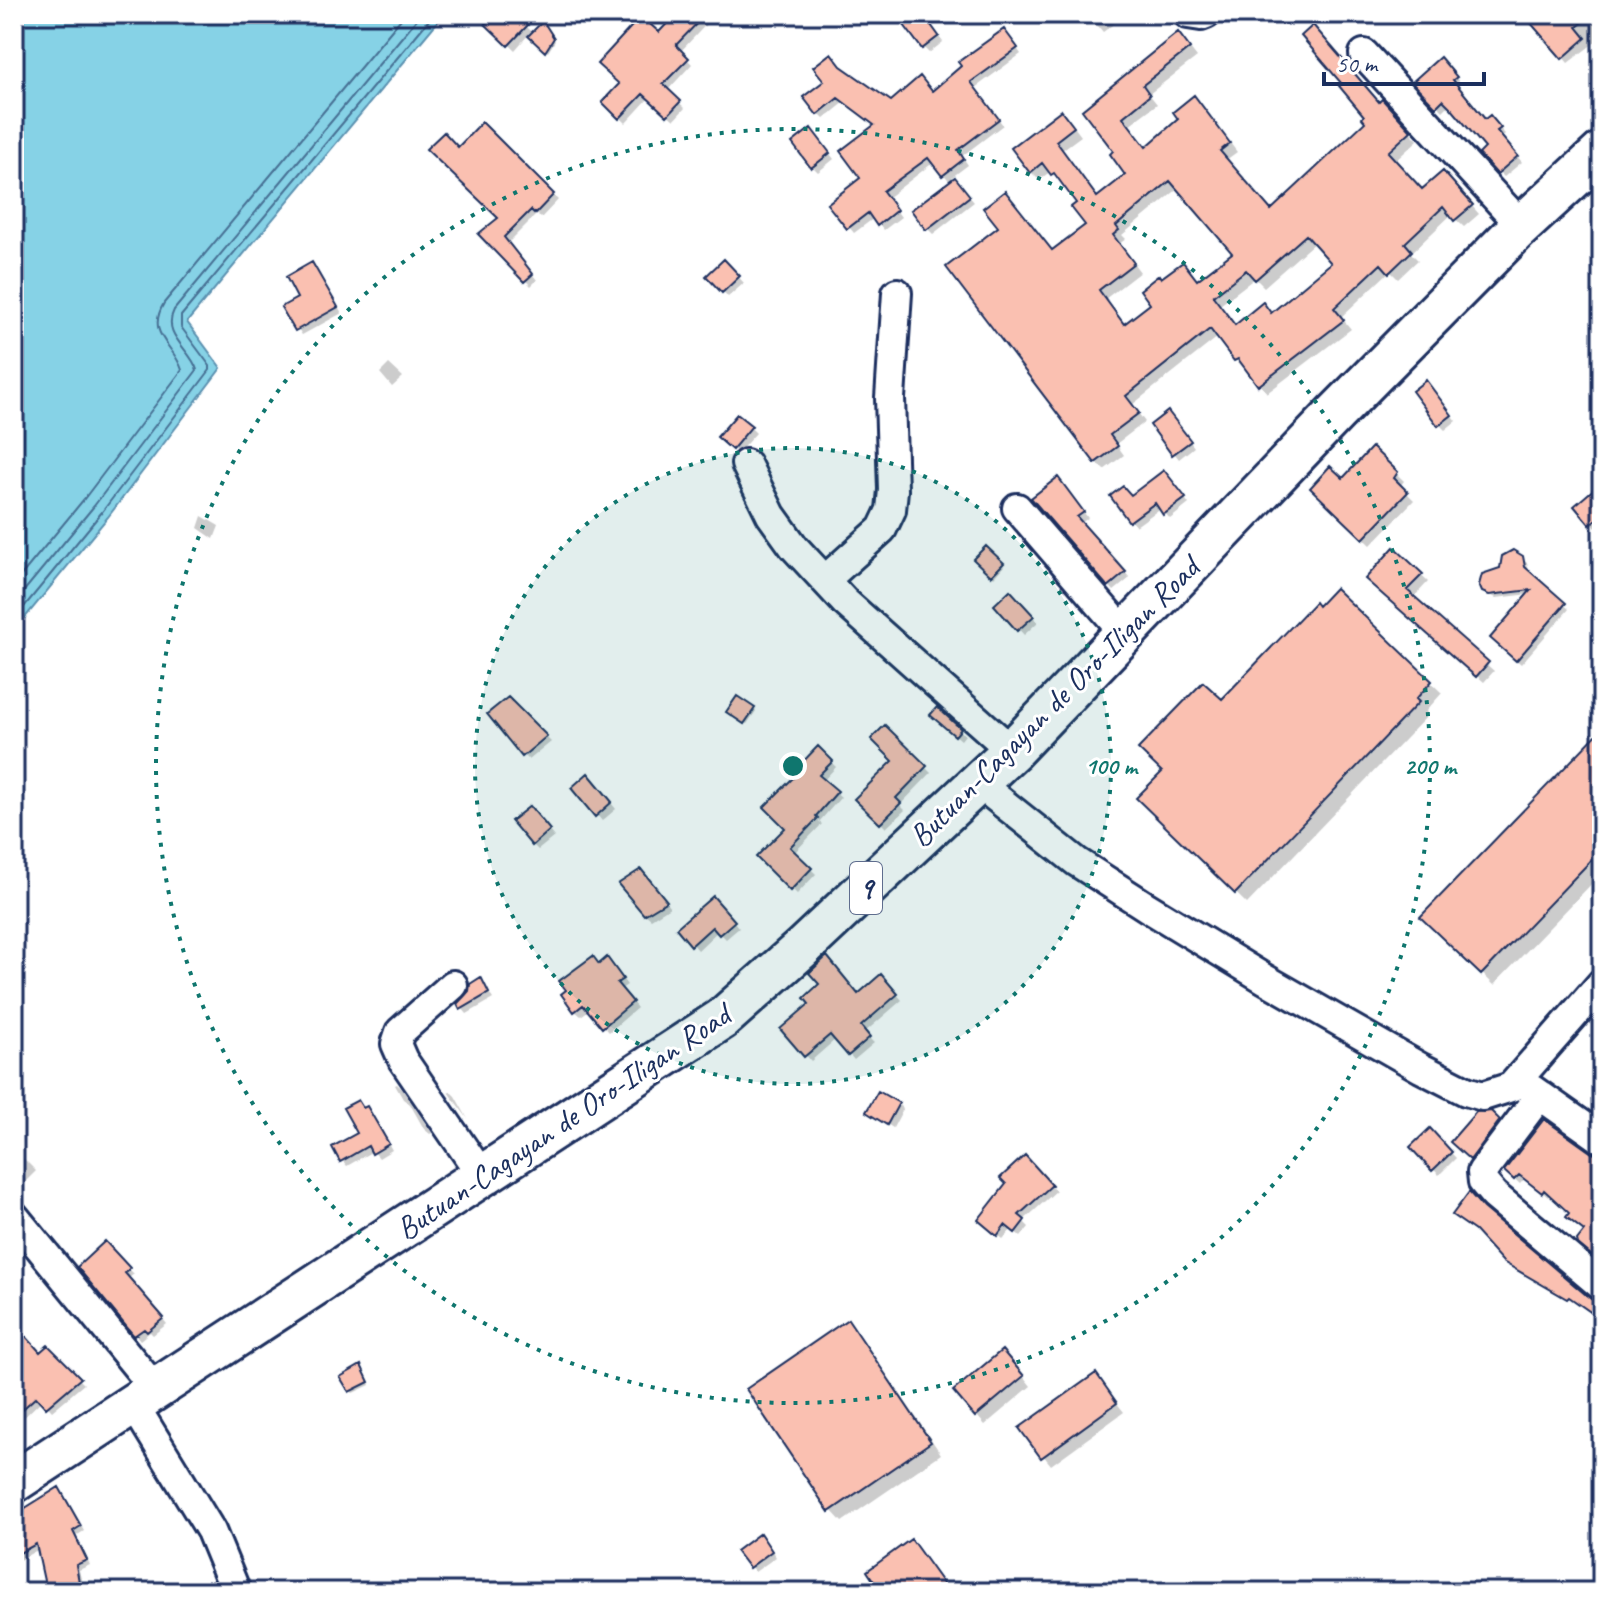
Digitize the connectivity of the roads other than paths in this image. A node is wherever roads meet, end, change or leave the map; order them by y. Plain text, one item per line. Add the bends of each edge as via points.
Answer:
1 (1188, 14) edge
2 (1206, 14) edge
3 (1364, 54) dead end
4 (1602, 152) edge
5 (1522, 226) junction
6 (897, 293) dead end
7 (746, 464) dead end
8 (1017, 508) dead end
9 (825, 580) junction
10 (1125, 633) junction
11 (1012, 751) junction
12 (978, 783) junction
13 (1602, 983) edge
14 (453, 985) dead end
15 (1529, 1088) junction
16 (1602, 1139) edge
17 (483, 1177) junction
18 (14, 1216) edge
19 (1602, 1286) edge
20 (145, 1397) junction
21 (14, 1482) edge
22 (236, 1592) edge

1 - 2 street
3 - 5 street
4 - 5 highway, Butuan-Cagayan de Oro-Iligan Road / 9
5 - 10 highway, Butuan-Cagayan de Oro-Iligan Road / 9
6 - 9 street via 890,398 891,510 882,529
7 - 9 street via 771,515
8 - 10 street
9 - 11 street
10 - 11 highway, Butuan-Cagayan de Oro-Iligan Road / 9
11 - 12 highway, Butuan-Cagayan de Oro-Iligan Road / 9
12 - 15 street via 1077,862 1147,907 1448,1083 1483,1096
12 - 17 highway, Butuan-Cagayan de Oro-Iligan Road / 9 via 722,1019
13 - 15 street
14 - 17 street via 400,1032 396,1044
15 - 16 street
15 - 19 street via 1482,1172 1483,1182
17 - 20 highway, Butuan-Cagayan de Oro-Iligan Road / 9
18 - 20 street
20 - 21 highway, Butuan-Cagayan de Oro-Iligan Road / 9
20 - 22 street

